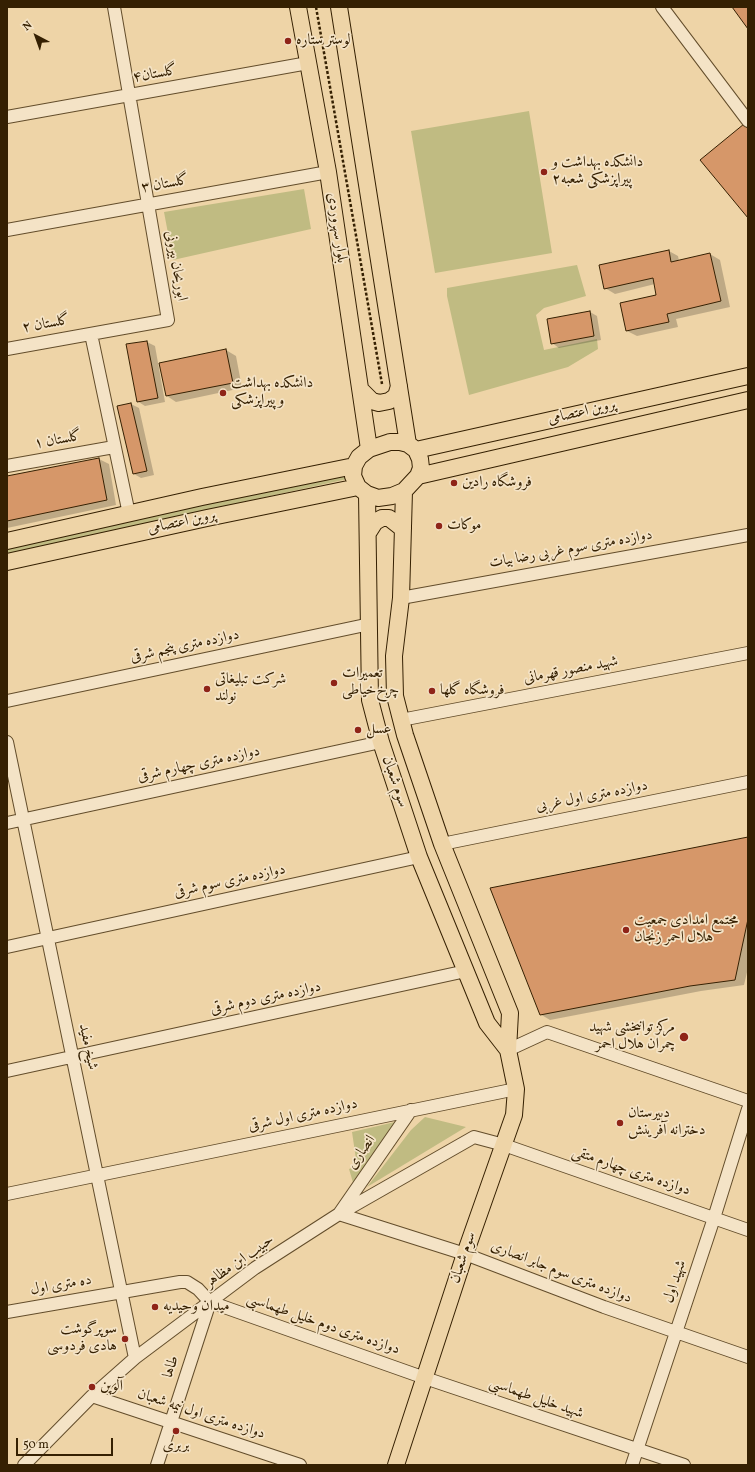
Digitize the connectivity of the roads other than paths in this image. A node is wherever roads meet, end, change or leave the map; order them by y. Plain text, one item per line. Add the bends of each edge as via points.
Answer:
1 (114, 7) edge
2 (298, 7) edge
3 (339, 7) edge
4 (662, 7) edge
5 (308, 63) junction
6 (129, 96) junction
7 (7, 117) edge
8 (748, 121) edge
9 (328, 172) junction
10 (148, 205) junction
11 (7, 230) edge
12 (91, 334) junction
13 (7, 349) edge
14 (748, 376) edge
15 (399, 386) junction
16 (360, 389) junction
17 (748, 400) edge
18 (114, 447) junction
19 (412, 447) junction
20 (369, 449) junction
21 (7, 466) edge
22 (354, 466) junction
23 (418, 476) junction
24 (363, 491) junction
25 (404, 491) junction
26 (129, 514) junction
27 (403, 529) junction
28 (368, 533) junction
29 (748, 535) edge
30 (7, 541) edge
31 (7, 562) edge
32 (401, 598) junction
33 (370, 624) junction
34 (748, 653) edge
35 (7, 701) edge
36 (401, 720) junction
37 (7, 742) edge
38 (381, 742) junction
39 (748, 782) edge
40 (23, 820) junction
41 (7, 823) edge
42 (442, 844) junction
43 (420, 857) junction
44 (48, 939) junction
45 (7, 948) edge
46 (466, 971) junction
47 (508, 1050) junction
48 (73, 1058) junction
49 (7, 1072) edge
50 (516, 1088) junction
51 (748, 1100) edge
52 (748, 1109) edge
53 (411, 1110) junction
54 (504, 1145) junction
55 (97, 1175) junction
56 (7, 1194) edge
57 (339, 1214) junction
58 (714, 1218) junction
59 (748, 1230) edge
60 (465, 1254) junction
61 (121, 1292) junction
62 (210, 1302) junction
63 (7, 1312) edge
64 (676, 1332) junction
65 (748, 1357) edge
66 (135, 1358) junction
67 (425, 1378) junction
68 (92, 1396) junction
69 (171, 1422) junction
70 (637, 1449) junction
71 (24, 1465) edge
72 (157, 1465) edge
73 (300, 1465) edge
74 (396, 1465) edge
75 (632, 1465) edge
76 (684, 1465) edge

1 - 6 street, ابوریحان بیرونی
2 - 5 main road, بلوار سهروردی
3 - 15 main road
4 - 8 street
5 - 6 street, گلستان۴
5 - 9 main road, بلوار سهروردی
6 - 7 street, گلستان۴
6 - 10 street, ابوریحان بیرونی
9 - 10 street, گلستان ۳
9 - 16 main road, بلوار سهروردی
10 - 11 street, گلستان ۳
10 - 12 street, ابوریحان بیرونی via 168,320
12 - 13 street, گلستان ۲
12 - 18 street
14 - 19 main road, پروین اعتصامی
15 - 16 main road via 396,396 379,403 372,401
15 - 19 main road
16 - 20 main road, بلوار سهروردی
17 - 23 main road, پروین اعتصامی
18 - 21 street, گلستان ۱
18 - 26 street
19 - 20 main road via 390,442
19 - 23 main road via 420,458 421,468
20 - 22 main road via 359,457
22 - 24 main road via 353,476
22 - 26 main road, پروین اعتصامی
23 - 25 main road
24 - 25 main road via 378,498
24 - 28 main road, سوم شعبان
24 - 31 main road, پروین اعتصامی via 207,518
25 - 27 main road, سوم شعبان
26 - 30 main road, پروین اعتصامی
27 - 28 main road via 389,518 382,518 375,522
27 - 32 main road, سوم شعبان
28 - 33 main road, سوم شعبان
29 - 32 street, دوازده متری سوم غربی رضا بیات
32 - 36 main road, سوم شعبان via 394,656 395,696
33 - 35 street, دوازده متری پنجم شرقی
33 - 38 main road, سوم شعبان via 370,700
34 - 36 street, شهید منصور قهرمانی
36 - 42 main road, سوم شعبان
37 - 40 street, شیخ مفید
38 - 40 street, دوازده متری چهارم شرقی
38 - 43 main road, سوم شعبان
39 - 42 street, دوازده متری اول غربی
40 - 41 street, دوازده متری چهارم شرقی
40 - 44 street, شیخ مفید
42 - 47 main road, سوم شعبان via 510,1013
43 - 44 street, دوازده متری سوم شرقی
43 - 46 main road, سوم شعبان
44 - 45 street, دوازده متری سوم شرقی
44 - 48 street, شیخ مفید
46 - 47 main road, سوم شعبان via 487,1023
46 - 48 street, دوازده متری دوم شرقی
47 - 50 main road, سوم شعبان
47 - 51 street via 547,1032
48 - 49 street, دوازده متری دوم شرقی
48 - 55 street, شیخ مفید
50 - 53 street, دوازده متری اول شرقی
50 - 54 main road, سوم شعبان via 514,1115
52 - 58 street, شهید اول
53 - 55 street, دوازده متری اول شرقی
53 - 57 street, انصاری
54 - 57 street, حبیب ابن مظاهر via 474,1137
54 - 58 street, دوازده متری چهارم متقی
54 - 60 main road, سوم شعبان
55 - 56 street
55 - 61 street, شیخ مفید
57 - 60 street, دوازده متری سوم جابر انصاری
57 - 62 street, حبیب ابن مظاهر via 256,1268
58 - 59 street, دوازده متری چهارم متقی
58 - 64 street, شهید اول
60 - 64 street, دوازده متری سوم جابر انصاری
60 - 67 main road, سوم شعبان
61 - 62 street, ده متری اول via 187,1282
61 - 63 street, ده متری اول
61 - 66 street, شیخ مفید
62 - 66 street, حبیب ابن مظاهر
62 - 67 street, دوازده متری دوم خلیل طهماسبی
62 - 69 street, طاها
64 - 65 street, دوازده متری سوم جابر انصاری
64 - 70 street, شهید اول
66 - 68 street, حبیب ابن مظاهر
67 - 70 street, شهید خلیل طهماسبی
67 - 74 main road, سوم شعبان
68 - 69 street, دوازده متری اول نیمه شعبان
68 - 71 street, حبیب ابن مظاهر
69 - 72 street, طاها
69 - 73 street, دوازده متری اول نیمه شعبان
70 - 75 street, شهید اول
70 - 76 street

